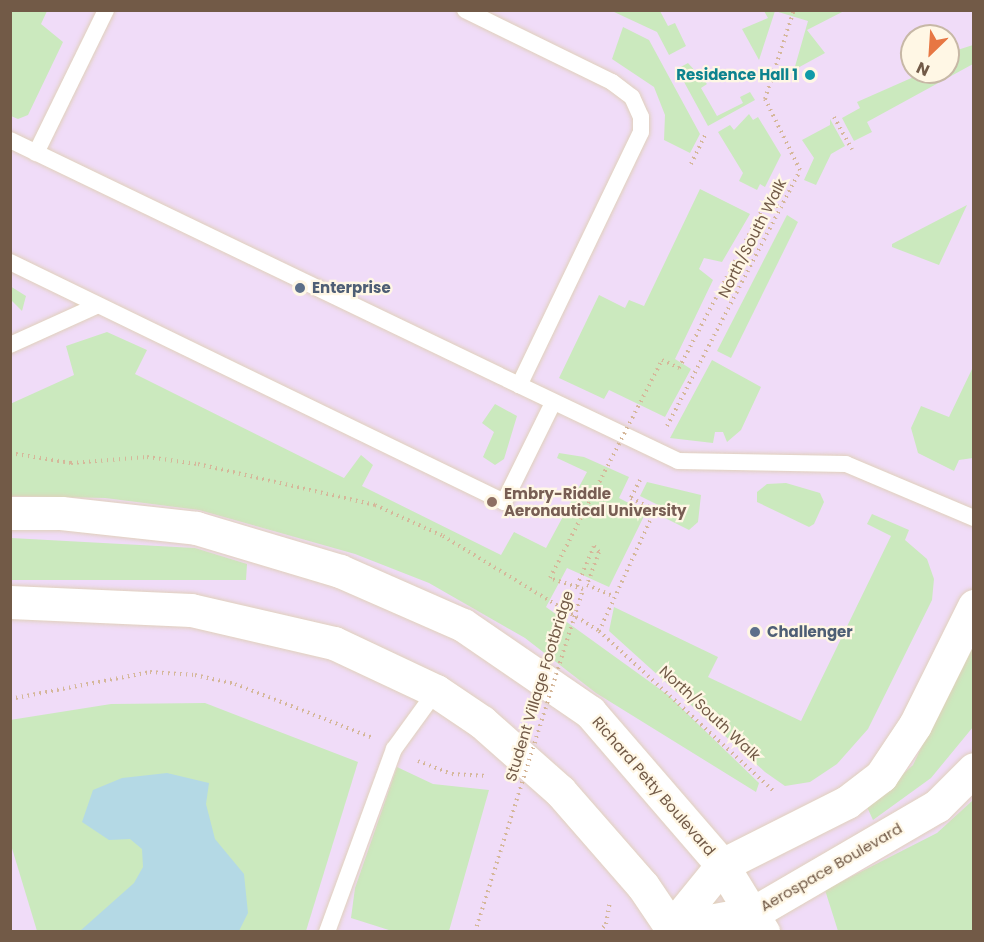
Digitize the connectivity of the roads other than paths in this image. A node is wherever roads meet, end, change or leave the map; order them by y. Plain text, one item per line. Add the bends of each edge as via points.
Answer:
1 (106, 10) edge
2 (465, 10) edge
3 (10, 140) edge
4 (36, 153) junction
5 (10, 262) edge
6 (96, 306) junction
7 (10, 345) edge
8 (519, 385) junction
9 (553, 403) junction
10 (10, 513) edge
11 (974, 518) edge
12 (10, 602) edge
13 (974, 606) edge
14 (436, 691) junction
15 (974, 769) edge
16 (722, 865) junction
17 (758, 922) edge
18 (670, 930) edge
19 (327, 932) edge

1 - 4 lane
2 - 8 lane via 612,82 632,97 641,117 641,132
3 - 4 lane
4 - 8 lane
5 - 6 lane
6 - 7 lane
6 - 9 lane via 504,502
8 - 9 lane
9 - 11 lane via 678,461 846,464
10 - 16 street, Richard Petty Boulevard via 61,513 196,528 340,571 464,625 590,712
12 - 14 street via 191,610 334,643
13 - 16 street via 915,725 881,776 848,802
14 - 18 street via 482,722 560,791 643,886
14 - 19 lane via 394,749
15 - 17 street, Aerospace Boulevard via 937,806
16 - 17 street, Richard Petty Boulevard
16 - 18 street
17 - 18 street, Aerospace Boulevard

